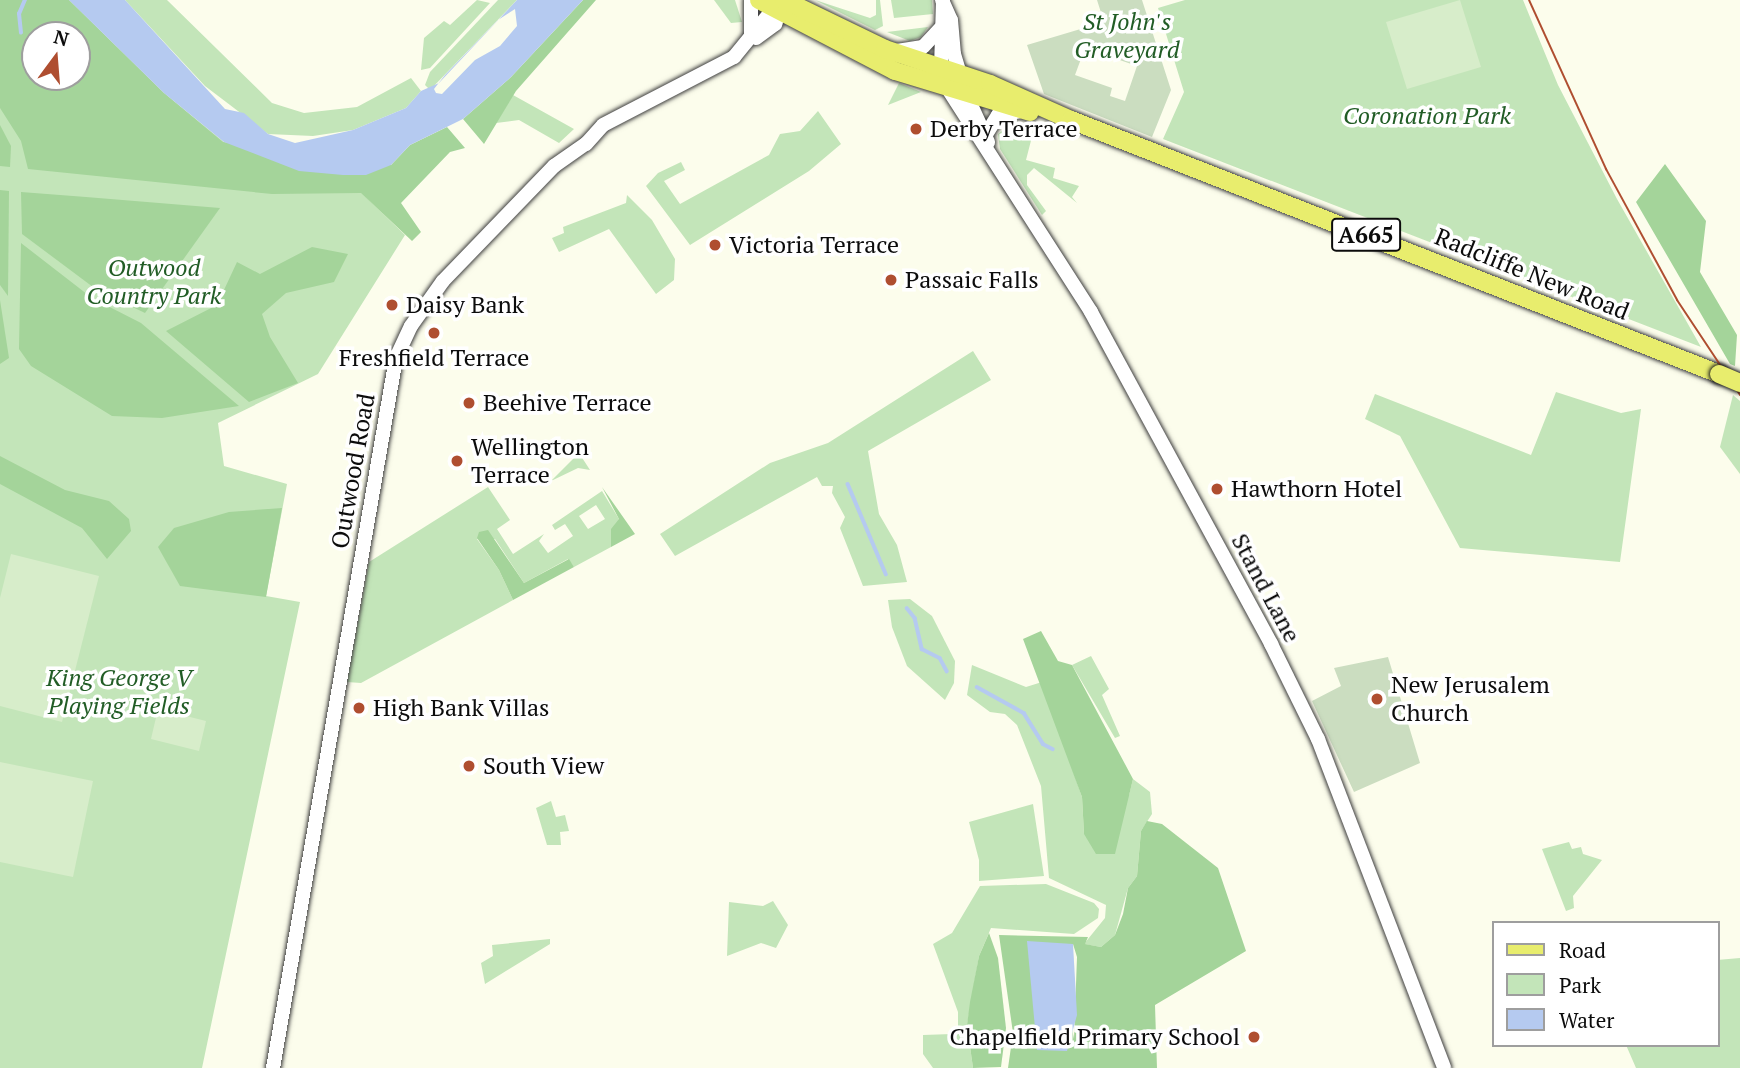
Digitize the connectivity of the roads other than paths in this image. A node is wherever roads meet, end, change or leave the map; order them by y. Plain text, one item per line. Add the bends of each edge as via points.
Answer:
1 (751, 0) edge
2 (942, 1) edge
3 (777, 3) edge
4 (940, 29) junction
5 (749, 43) junction
6 (885, 49) junction
7 (941, 69) junction
8 (960, 73) junction
9 (957, 91) junction
10 (1026, 111) junction
11 (1071, 120) junction
12 (985, 136) junction
13 (992, 156) junction
14 (1740, 383) edge
15 (272, 1068) edge
16 (1444, 1068) edge

1 - 5 street
2 - 4 street, Stand Lane
2 - 8 street, Stand Lane via 951,20
3 - 5 street, Outwood Road via 775,24
3 - 6 main road, A665
3 - 9 main road, A665 via 895,71
4 - 6 street via 917,49
4 - 7 street, Stand Lane
5 - 15 street, Outwood Road via 734,57 603,125 586,144 554,166 424,303 401,347 354,589
6 - 7 main road, A665
7 - 8 main road, A665
7 - 9 street, Stand Lane
8 - 9 street, Stand Lane
8 - 11 main road, Radcliffe New Road / A665
9 - 10 main road, Radcliffe New Road / A665
9 - 12 street, Stand Lane
9 - 13 street, Stand Lane
10 - 11 main road, Radcliffe New Road / A665
10 - 12 street via 998,115
11 - 14 main road, Radcliffe New Road / A665, bridge
12 - 13 street, Stand Lane
13 - 16 street, Stand Lane via 1063,265 1152,418 1318,739

